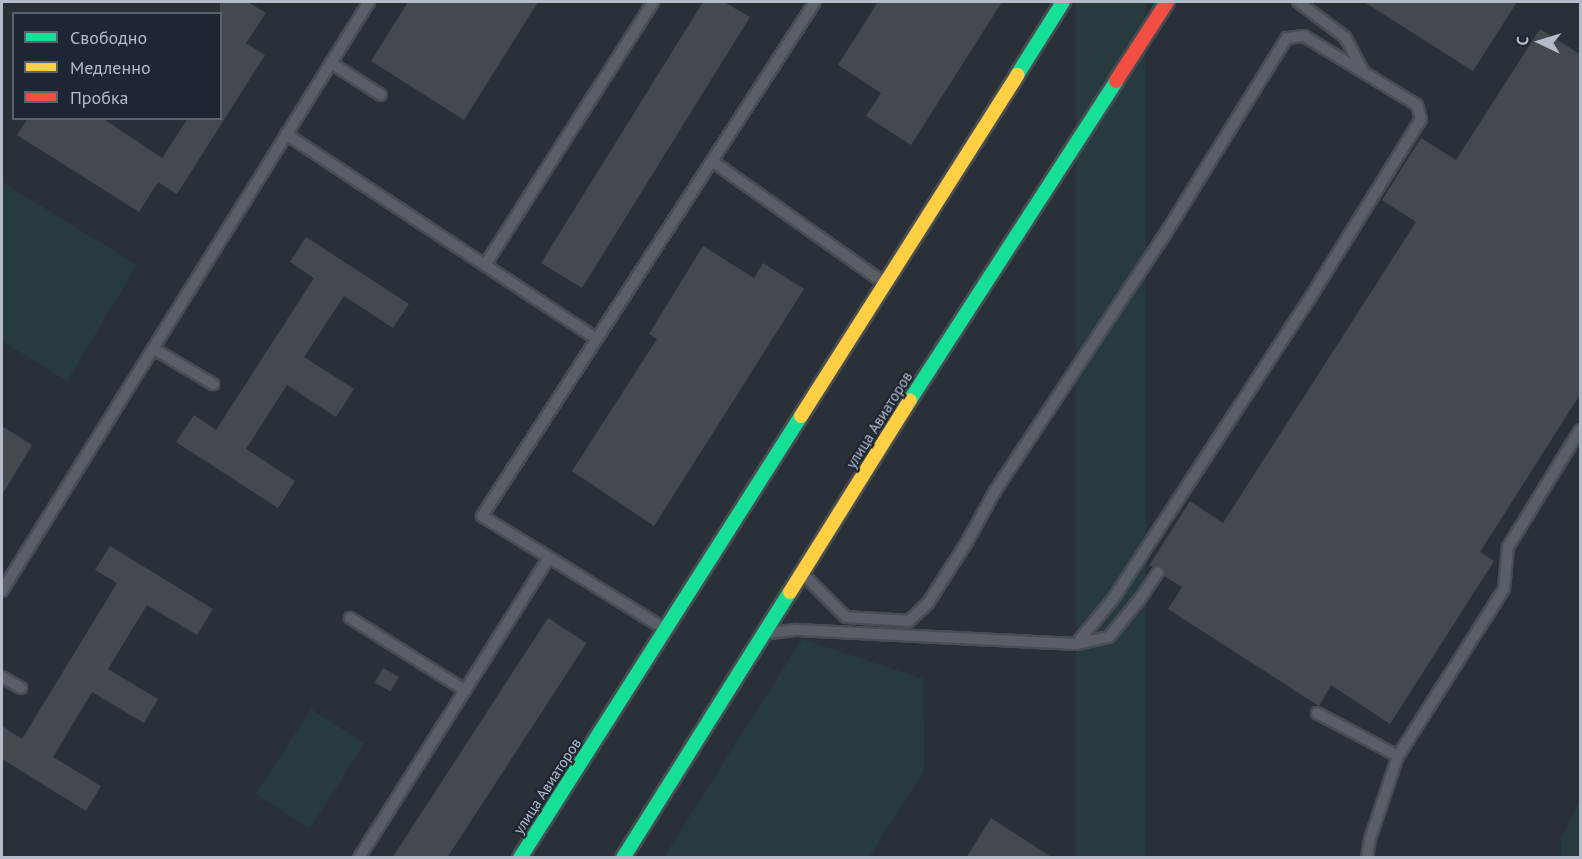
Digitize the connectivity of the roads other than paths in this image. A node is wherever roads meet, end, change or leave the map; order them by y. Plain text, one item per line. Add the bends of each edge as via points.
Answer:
1 (369, 2) edge
2 (653, 2) edge
3 (815, 2) edge
4 (1063, 2) edge
5 (1167, 2) edge
6 (1298, 2) edge
7 (331, 63) junction
8 (1364, 72) junction
9 (381, 95) dead end
10 (286, 134) junction
11 (712, 161) junction
12 (485, 265) junction
13 (886, 284) junction
14 (597, 339) junction
15 (154, 349) junction
16 (213, 384) dead end
17 (1581, 430) edge
18 (548, 559) junction
19 (1158, 572) dead end
20 (803, 574) junction
21 (2, 591) edge
22 (350, 618) dead end
23 (666, 629) junction
24 (764, 634) junction
25 (1076, 644) junction
26 (2, 677) edge
27 (21, 688) dead end
28 (465, 690) junction
29 (1317, 713) dead end
30 (1398, 756) junction
31 (359, 858) edge
32 (520, 858) edge
33 (623, 858) edge
34 (1367, 858) edge

1 - 7 lane
2 - 12 lane
3 - 11 lane
4 - 13 street, улица Авиаторов
5 - 20 street, улица Авиаторов via 974,298
6 - 8 lane via 1345,37
7 - 9 lane
7 - 10 lane
8 - 20 lane via 1304,36 1287,38 1164,236 995,491 928,603 909,621 846,617
8 - 25 lane via 1417,105 1422,119 1113,599
10 - 12 lane
10 - 15 lane
11 - 13 lane
11 - 14 lane
12 - 14 lane
13 - 23 street, улица Авиаторов
14 - 18 lane via 482,516
15 - 16 lane
15 - 21 lane
17 - 30 lane via 1508,547 1504,590
18 - 23 lane
18 - 28 lane
19 - 25 lane via 1109,637
20 - 24 street, улица Авиаторов
22 - 28 lane
23 - 32 street, улица Авиаторов
24 - 25 lane via 797,630
24 - 33 street, улица Авиаторов
26 - 27 lane
28 - 31 lane
29 - 30 lane
30 - 34 lane

